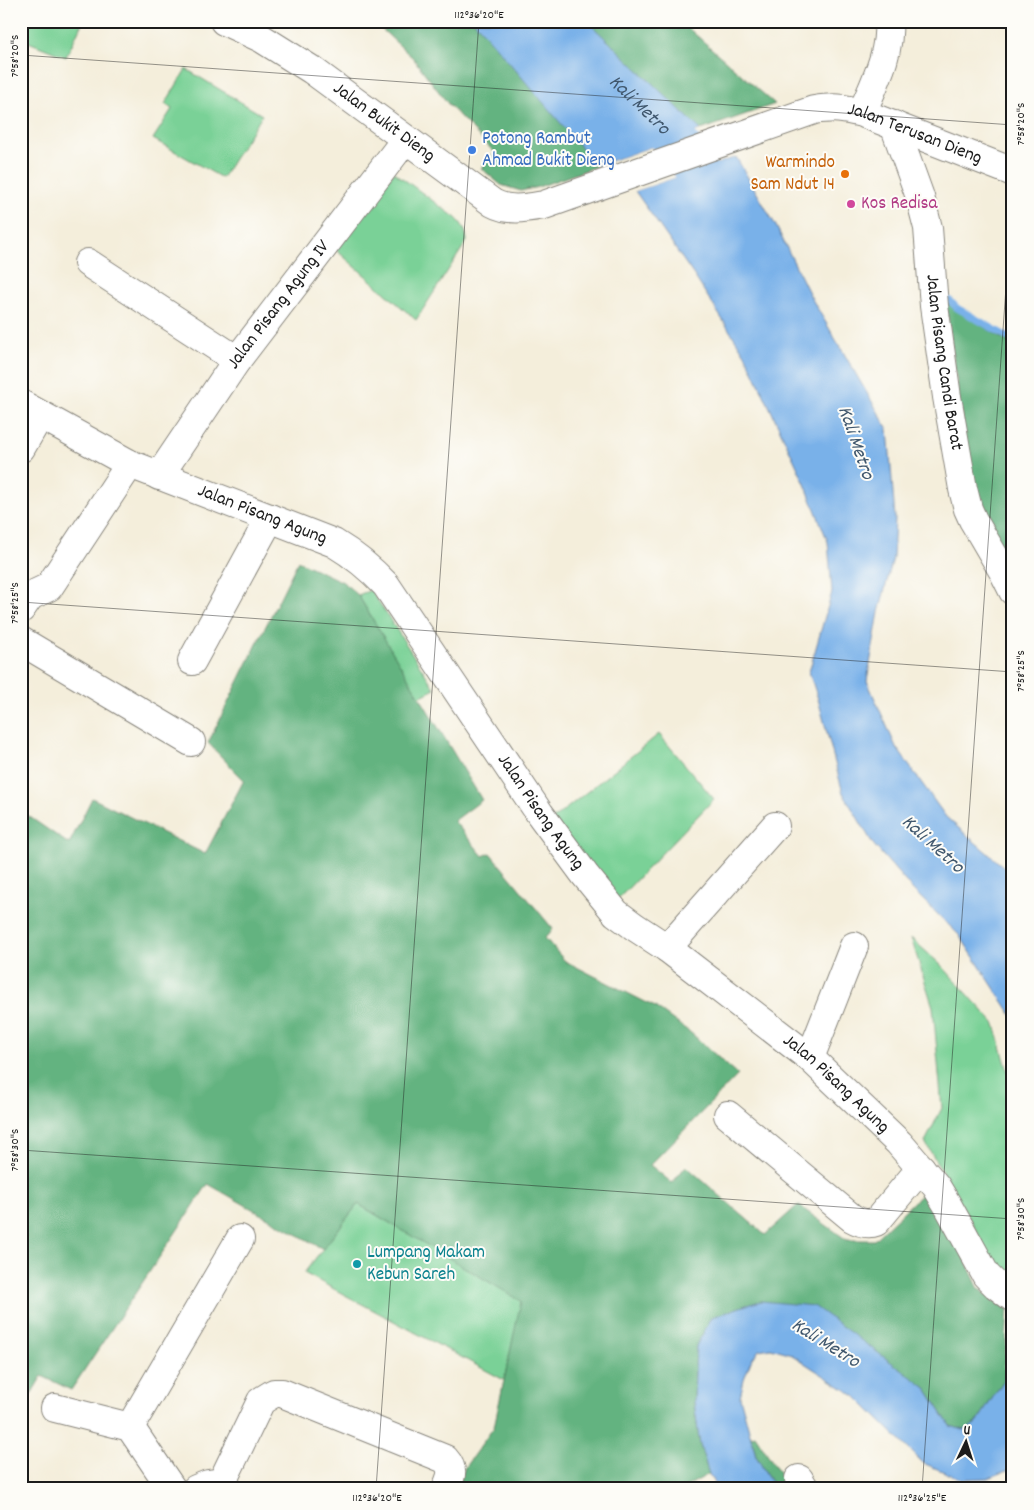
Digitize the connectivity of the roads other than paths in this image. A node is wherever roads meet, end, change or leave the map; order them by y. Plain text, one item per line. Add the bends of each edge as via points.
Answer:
1 (224, 21) edge
2 (888, 21) edge
3 (862, 113) junction
4 (894, 125) junction
5 (405, 140) junction
6 (1013, 172) edge
7 (544, 205) joint
8 (88, 263) dead end
9 (237, 360) junction
10 (31, 410) edge
11 (21, 448) edge
12 (130, 464) junction
13 (159, 476) junction
14 (270, 518) junction
15 (1013, 591) edge
16 (21, 609) edge
17 (23, 647) edge
18 (192, 661) dead end
19 (191, 742) dead end
20 (775, 826) dead end
21 (854, 946) dead end
22 (667, 948) junction
23 (810, 1058) junction
24 (728, 1115) dead end
25 (921, 1168) junction
26 (240, 1239) dead end
27 (1013, 1298) edge
28 (55, 1408) dead end
29 (130, 1428) junction
30 (230, 1485) edge
31 (172, 1489) edge
32 (196, 1489) edge
33 (446, 1489) edge

1 - 5 street, Jalan Bukit Dieng via 261,38 312,70
2 - 3 street via 884,60
3 - 4 street, Jalan Terusan Dieng
3 - 7 street, Jalan Terusan Dieng via 840,108 814,110
4 - 6 street, Jalan Terusan Dieng
4 - 15 street, Jalan Pisang Candi Barat via 928,228 946,396 968,509
5 - 7 street, Jalan Bukit Dieng via 500,207
5 - 9 street, Jalan Pisang Agung IV
8 - 9 street
9 - 13 street, Jalan Pisang Agung IV
10 - 11 street
10 - 12 street, Jalan Pisang Agung
12 - 13 street, Jalan Pisang Agung
12 - 16 street via 49,587 30,596
13 - 14 street, Jalan Pisang Agung
14 - 18 street
14 - 22 street, Jalan Pisang Agung via 334,543 372,569 585,875 616,913
17 - 19 street
20 - 22 street
21 - 23 street
22 - 23 street, Jalan Pisang Agung
23 - 25 street, Jalan Pisang Agung
24 - 25 street via 859,1222 876,1222
25 - 27 street, Jalan Pisang Agung via 936,1186 986,1274
26 - 29 street
28 - 29 street
29 - 31 street
30 - 32 street via 208,1484
30 - 33 street via 261,1401 274,1393 282,1393 445,1459 452,1470

